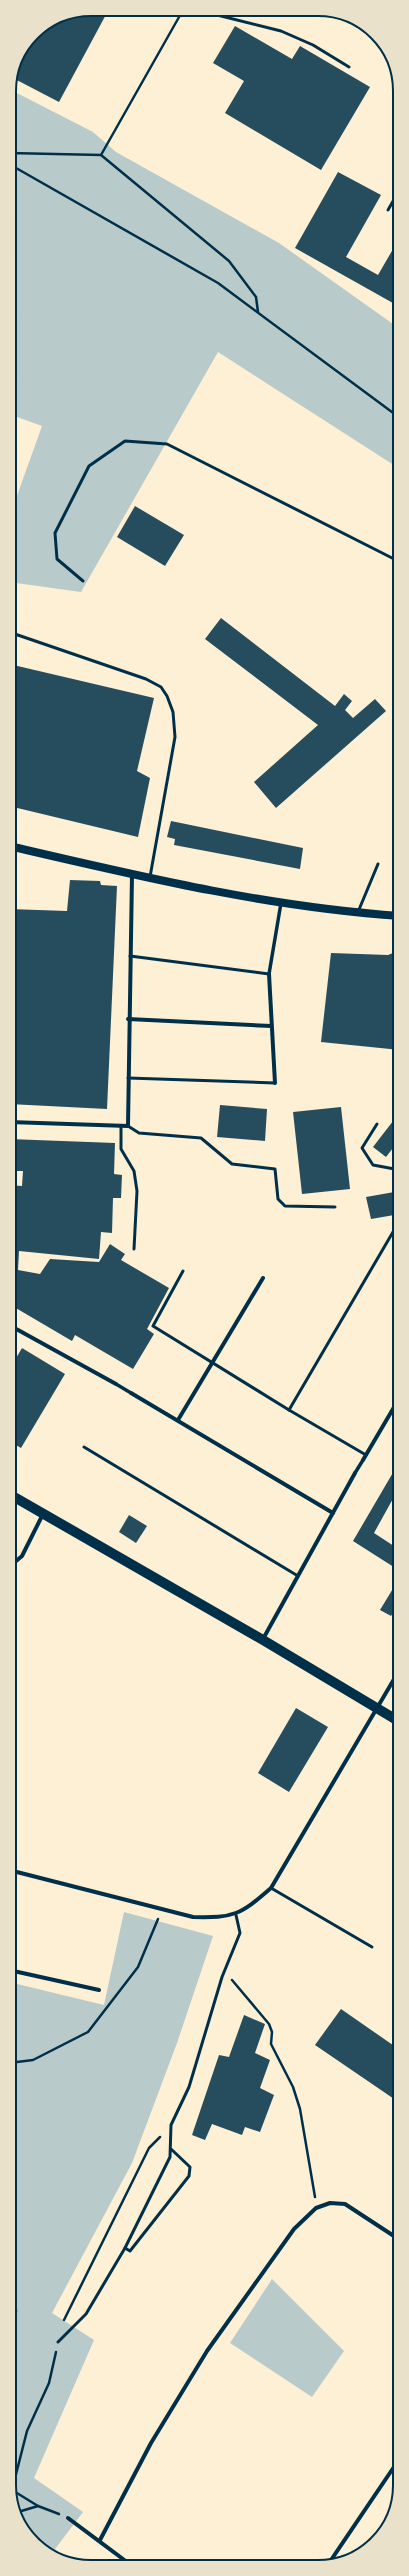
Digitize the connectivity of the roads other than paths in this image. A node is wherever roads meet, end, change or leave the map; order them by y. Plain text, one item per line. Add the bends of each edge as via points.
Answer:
1 (221, 16) edge
2 (349, 67) dead end
3 (393, 201) edge
4 (388, 210) dead end
5 (393, 558) edge
6 (83, 581) dead end
7 (16, 634) edge
8 (16, 848) edge
9 (378, 864) dead end
10 (132, 875) junction
11 (149, 879) junction
12 (281, 903) junction
13 (358, 914) junction
14 (393, 916) edge
15 (130, 956) junction
16 (269, 974) junction
17 (128, 1019) junction
18 (271, 1026) junction
19 (128, 1078) junction
20 (275, 1083) joint
21 (16, 1122) edge
22 (377, 1124) dead end
23 (121, 1126) junction
24 (128, 1126) junction
25 (393, 1169) edge
26 (336, 1207) dead end
27 (393, 1232) edge
28 (134, 1249) dead end
29 (182, 1271) dead end
30 (263, 1278) dead end
31 (16, 1329) edge
32 (213, 1363) junction
33 (116, 1384) joint
34 (131, 1394) joint
35 (393, 1409) edge
36 (289, 1410) junction
37 (178, 1420) junction
38 (84, 1447) dead end
39 (366, 1455) junction
40 (363, 1460) joint
41 (355, 1473) joint
42 (16, 1498) edge
43 (333, 1513) junction
44 (43, 1514) junction
45 (16, 1561) edge
46 (298, 1576) junction
47 (263, 1640) junction
48 (393, 1680) edge
49 (376, 1707) junction
50 (393, 1718) edge
51 (16, 1872) edge
52 (271, 1888) junction
53 (236, 1915) junction
54 (372, 1947) dead end
55 (16, 1972) edge
56 (99, 1990) dead end
57 (171, 2149) junction
58 (393, 2235) edge
59 (125, 2248) junction
60 (58, 2342) dead end
61 (393, 2468) edge
62 (68, 2518) road end
63 (100, 2540) junction
64 (332, 2558) edge
65 (125, 2560) edge

1 - 2 lane via 281,31 313,45
3 - 4 lane
5 - 6 lane via 167,444 125,441 89,466 54,533 57,559
7 - 11 lane via 146,679 161,688 167,696 173,712 175,737
8 - 10 main road
9 - 13 lane
10 - 11 main road
10 - 15 street
11 - 12 main road
12 - 13 main road
12 - 16 street
13 - 14 main road
15 - 16 lane
15 - 17 street
16 - 18 street
17 - 18 street
17 - 19 street
18 - 20 street
19 - 20 lane
19 - 24 street
21 - 23 street
22 - 25 lane via 362,1148 374,1165
23 - 24 street
23 - 28 lane via 121,1149 134,1171 137,1191
24 - 26 lane via 139,1133 201,1138 232,1164 275,1169 278,1199 285,1206
27 - 36 lane
29 - 32 lane via 153,1326
30 - 32 street
31 - 33 street
32 - 36 lane
32 - 37 street
33 - 34 street
34 - 37 street
35 - 39 street
36 - 39 lane
37 - 43 street
38 - 46 lane
39 - 40 street
40 - 41 street
41 - 43 street
42 - 44 main road
43 - 46 street
44 - 45 street via 22,1556
44 - 47 main road
46 - 47 street
47 - 49 main road
48 - 49 street
49 - 50 main road
49 - 52 street
51 - 53 street via 193,1917 221,1918
52 - 53 street via 249,1908
52 - 54 lane
53 - 57 lane via 240,1933 189,2087 171,2125
55 - 56 street
57 - 59 lane via 170,2157
57 - 59 lane via 190,2167 189,2176 130,2251
58 - 63 street via 345,2204 330,2203 316,2208 294,2229 207,2351 151,2443
59 - 60 lane via 86,2314
61 - 64 street
62 - 63 street
63 - 65 street

